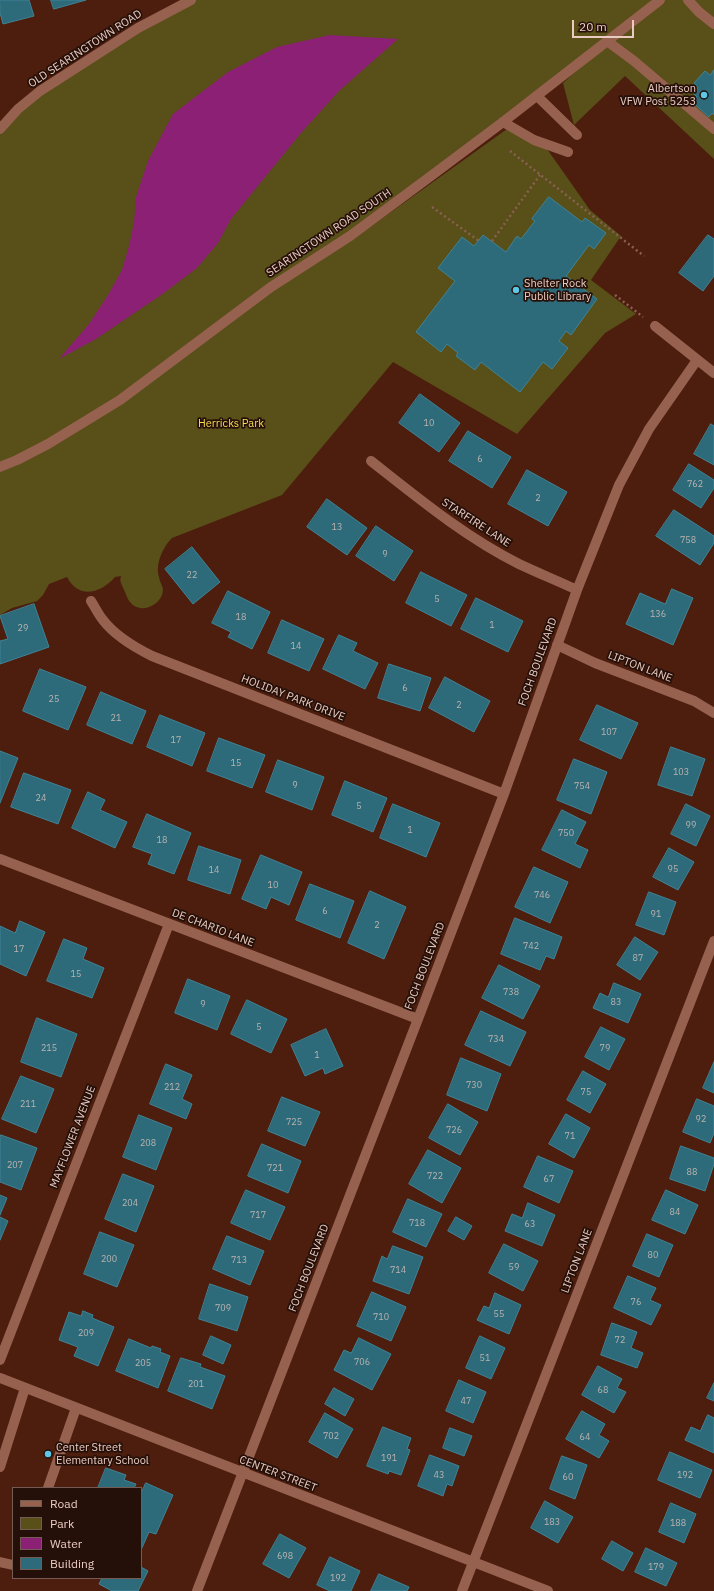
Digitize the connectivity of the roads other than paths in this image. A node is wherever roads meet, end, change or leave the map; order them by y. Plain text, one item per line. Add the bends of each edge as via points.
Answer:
1 (191, 0) edge
2 (660, 0) edge
3 (688, 0) edge
4 (714, 24) edge
5 (607, 41) junction
6 (537, 96) junction
7 (503, 122) junction
8 (0, 129) edge
9 (714, 129) edge
10 (577, 135) dead end
11 (568, 152) dead end
12 (655, 326) road end
13 (697, 360) junction
14 (714, 373) edge
15 (371, 460) dead end
16 (0, 467) edge
17 (577, 590) junction
18 (91, 601) dead end
19 (557, 645) junction
20 (714, 714) edge
21 (504, 794) junction
22 (0, 859) edge
23 (169, 924) junction
24 (714, 940) edge
25 (418, 1019) junction
26 (0, 1360) edge
27 (0, 1378) edge
28 (25, 1388) junction
29 (76, 1408) junction
30 (0, 1467) edge
31 (243, 1473) junction
32 (48, 1487) edge
33 (0, 1562) edge
34 (473, 1562) junction
35 (12, 1565) edge
36 (197, 1591) edge
37 (462, 1591) edge
38 (548, 1591) edge

1 - 8 street, OLD SEARINGTOWN ROAD via 138,28 40,91 18,109
2 - 5 street, SEARINGTOWN ROAD SOUTH
3 - 4 street
5 - 6 street, SEARINGTOWN ROAD SOUTH
5 - 9 street
6 - 7 street, SEARINGTOWN ROAD SOUTH
6 - 10 street
7 - 11 street via 534,140
7 - 16 street, SEARINGTOWN ROAD SOUTH via 350,236 271,288 120,400 48,444
12 - 13 street
13 - 14 street
13 - 17 street, FOCH BOULEVARD via 649,429 619,485
15 - 17 street, STARFIRE LANE via 419,499 469,534 518,564
17 - 19 street, FOCH BOULEVARD
18 - 21 street, HOLIDAY PARK DRIVE via 102,620 113,632 152,656
19 - 20 street, LIPTON LANE via 595,663 694,701
19 - 21 street, FOCH BOULEVARD
21 - 25 street, FOCH BOULEVARD
22 - 23 street, DE CHARIO LANE
23 - 25 street, DE CHARIO LANE
23 - 26 street, MAYFLOWER AVENUE
24 - 34 street, LIPTON LANE
25 - 31 street, FOCH BOULEVARD
27 - 28 street, CENTER STREET
28 - 29 street, CENTER STREET
28 - 30 street
29 - 31 street, CENTER STREET
29 - 32 street
31 - 34 street, CENTER STREET
31 - 36 street, FOCH BOULEVARD
33 - 35 street
34 - 37 street, LIPTON LANE
34 - 38 street, CENTER STREET

